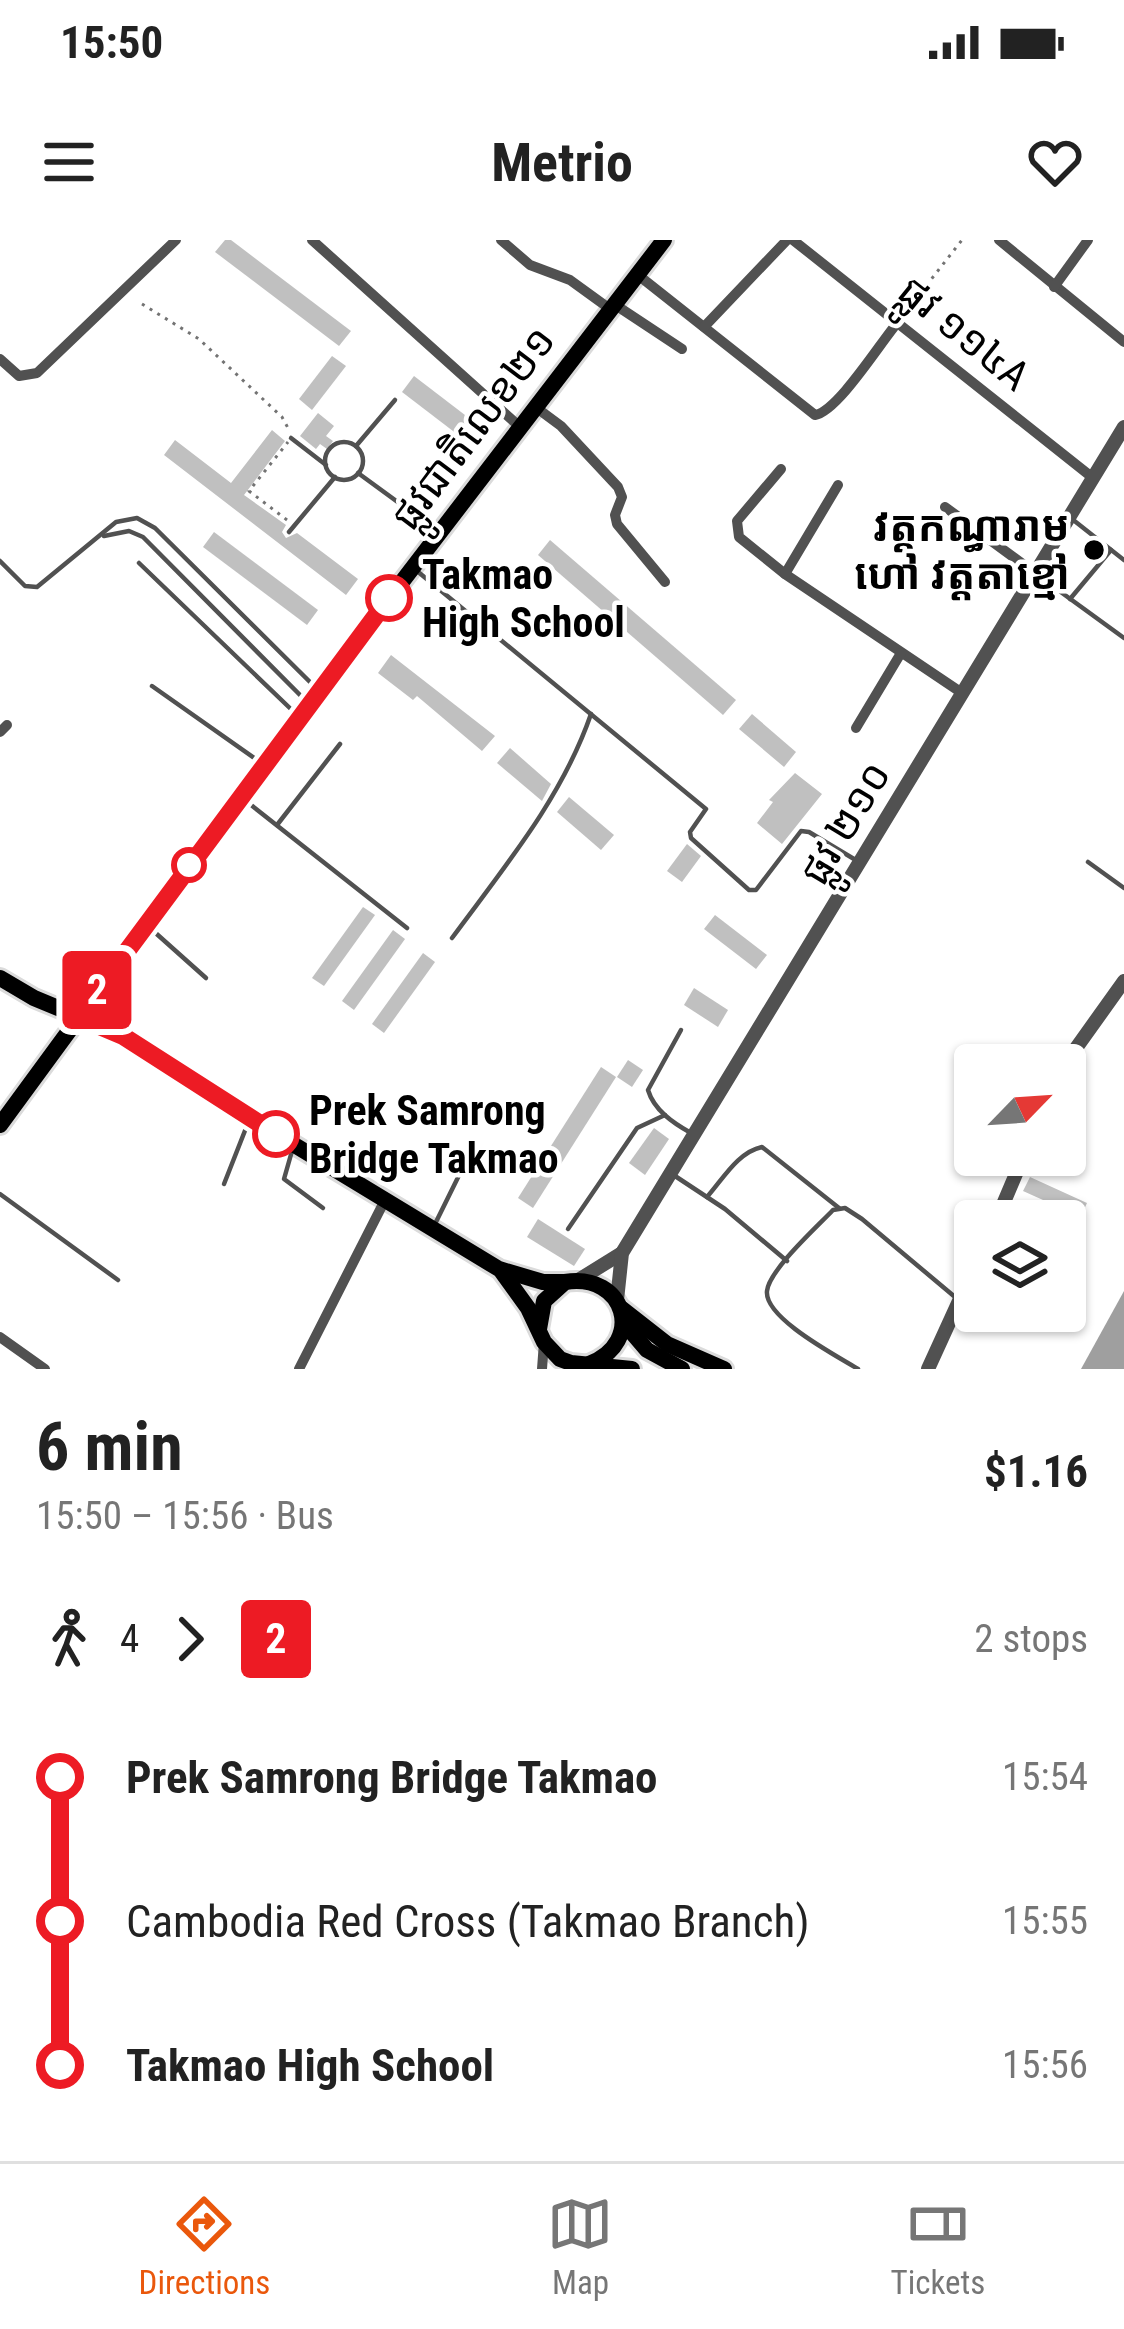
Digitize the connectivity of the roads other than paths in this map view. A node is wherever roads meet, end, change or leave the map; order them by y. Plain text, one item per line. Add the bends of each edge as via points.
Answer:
1 (176, 240) edge
2 (312, 240) edge
3 (501, 240) edge
4 (664, 240) edge
5 (790, 240) edge
6 (999, 240) edge
7 (1088, 240) edge
8 (638, 275) junction
9 (1054, 287) junction
10 (612, 306) junction
11 (898, 322) junction
12 (704, 327) junction
13 (1124, 342) edge
14 (682, 349) dead end
15 (0, 359) edge
16 (395, 400) dead end
17 (534, 406) junction
18 (520, 427) junction
19 (1124, 428) edge
20 (291, 438) road end
21 (356, 446) junction
22 (326, 465) junction
23 (782, 469) dead end
24 (358, 473) junction
25 (334, 477) junction
26 (1093, 478) junction
27 (838, 485) dead end
28 (945, 507) dead end
29 (1070, 517) junction
30 (291, 528) road end
31 (441, 533) junction
32 (98, 537) junction
33 (1111, 550) junction
34 (1124, 560) edge
35 (0, 561) edge
36 (139, 563) dead end
37 (413, 567) junction
38 (1035, 573) junction
39 (785, 574) junction
40 (665, 582) dead end
41 (1070, 599) junction
42 (1124, 638) edge
43 (902, 652) junction
44 (152, 686) dead end
45 (962, 693) junction
46 (309, 704) junction
47 (591, 714) junction
48 (856, 728) dead end
49 (340, 744) dead end
50 (263, 765) junction
51 (240, 796) junction
52 (277, 825) junction
53 (1088, 862) dead end
54 (860, 863) junction
55 (1124, 887) edge
56 (146, 924) junction
57 (406, 928) dead end
58 (452, 938) dead end
59 (0, 978) edge
60 (206, 978) dead end
61 (1124, 982) edge
62 (78, 1017) junction
63 (681, 1030) dead end
64 (1079, 1044) edge
65 (665, 1115) junction
66 (2, 1116) edge
67 (251, 1118) junction
68 (694, 1135) junction
69 (295, 1145) junction
70 (472, 1149) dead end
71 (671, 1173) junction
72 (224, 1184) dead end
73 (0, 1193) edge
74 (707, 1197) junction
75 (385, 1200) junction
76 (323, 1208) dead end
77 (839, 1208) junction
78 (432, 1228) junction
79 (568, 1228) dead end
80 (622, 1253) junction
81 (787, 1261) junction
82 (499, 1269) junction
83 (118, 1280) dead end
84 (573, 1281) junction
85 (954, 1296) edge
86 (620, 1310) junction
87 (954, 1311) edge
88 (541, 1336) junction
89 (1, 1339) edge
90 (662, 1360) junction
91 (587, 1364) edge
92 (44, 1369) edge
93 (299, 1369) edge
94 (542, 1369) edge
95 (632, 1369) edge
96 (682, 1369) edge
97 (724, 1369) edge
98 (858, 1369) edge
99 (928, 1369) edge

1 - 15 street via 37,373 19,376
2 - 18 street
3 - 10 street via 530,265
4 - 8 main road, ផ្លូវជាតិលេខ២១
5 - 11 street, ផ្លូវ ១១៤A
5 - 12 street
6 - 9 street
7 - 9 street
8 - 10 main road, ផ្លូវជាតិលេខ២១
8 - 12 street
9 - 13 street
10 - 14 street
10 - 17 main road, ផ្លូវជាតិលេខ២១
11 - 12 street via 820,416
11 - 26 street, ផ្លូវ ១១៤A
16 - 21 lane
17 - 18 main road, ផ្លូវជាតិលេខ២១
17 - 40 street via 619,487 617,524
18 - 31 main road, ផ្លូវជាតិលេខ២១
19 - 26 street, ផ្លូវ ២១០
20 - 22 lane
21 - 22 lane via 334,445
21 - 24 lane via 363,459
22 - 25 lane
23 - 39 street via 736,529
24 - 25 lane
24 - 31 lane
25 - 30 lane
26 - 29 street, ផ្លូវ ២១០
27 - 39 street
28 - 38 street
29 - 33 lane
29 - 38 street, ផ្លូវ ២១០
31 - 37 main road, ផ្លូវជាតិលេខ២១
32 - 35 lane via 37,587 25,586
32 - 46 lane via 143,537
32 - 46 lane via 130,518 155,528
33 - 34 lane
33 - 41 lane
36 - 46 lane
37 - 46 main road, ផ្លូវជាតិលេខ២១
37 - 47 lane
38 - 41 lane
38 - 45 street, ផ្លូវ ២១០
39 - 43 street
41 - 42 lane
43 - 45 street
43 - 48 street
44 - 50 lane
45 - 54 street, ផ្លូវ ២១០
46 - 50 main road, ផ្លូវជាតិលេខ២១
47 - 54 lane via 706,808 690,835 749,890 800,831
47 - 58 lane via 548,806
49 - 52 lane
50 - 51 main road, ផ្លូវជាតិលេខ២១
51 - 52 lane
51 - 56 main road, ផ្លូវជាតិលេខ២១
52 - 57 lane
53 - 55 lane
54 - 68 street, ផ្លូវ ២១០
56 - 60 lane
56 - 62 main road, ផ្លូវជាតិលេខ២១
59 - 62 main road
61 - 64 street
62 - 66 main road, ផ្លូវជាតិលេខ២១
62 - 67 main road via 123,1036
63 - 65 lane via 648,1090
65 - 68 lane
65 - 79 lane via 637,1128
67 - 69 main road
67 - 72 lane
68 - 71 street, ផ្លូវ ២១០
69 - 75 main road
69 - 76 lane via 284,1179
70 - 78 lane
71 - 74 lane
71 - 80 street, ផ្លូវ ២១០
73 - 83 lane
74 - 77 lane via 762,1147
74 - 81 lane
75 - 78 main road
75 - 93 street
77 - 81 lane
77 - 85 lane
78 - 82 main road
80 - 84 street, ផ្លូវ ២១០
80 - 86 street, ផ្លូវ ២១០
81 - 98 lane via 766,1292 771,1307
82 - 84 main road
82 - 88 main road
84 - 86 main road via 607,1289
84 - 88 main road via 544,1301
86 - 90 main road
86 - 91 main road via 617,1344
86 - 97 main road
87 - 99 street
88 - 91 main road via 560,1359
88 - 94 street
89 - 92 street
90 - 91 main road
90 - 96 main road
91 - 95 main road

